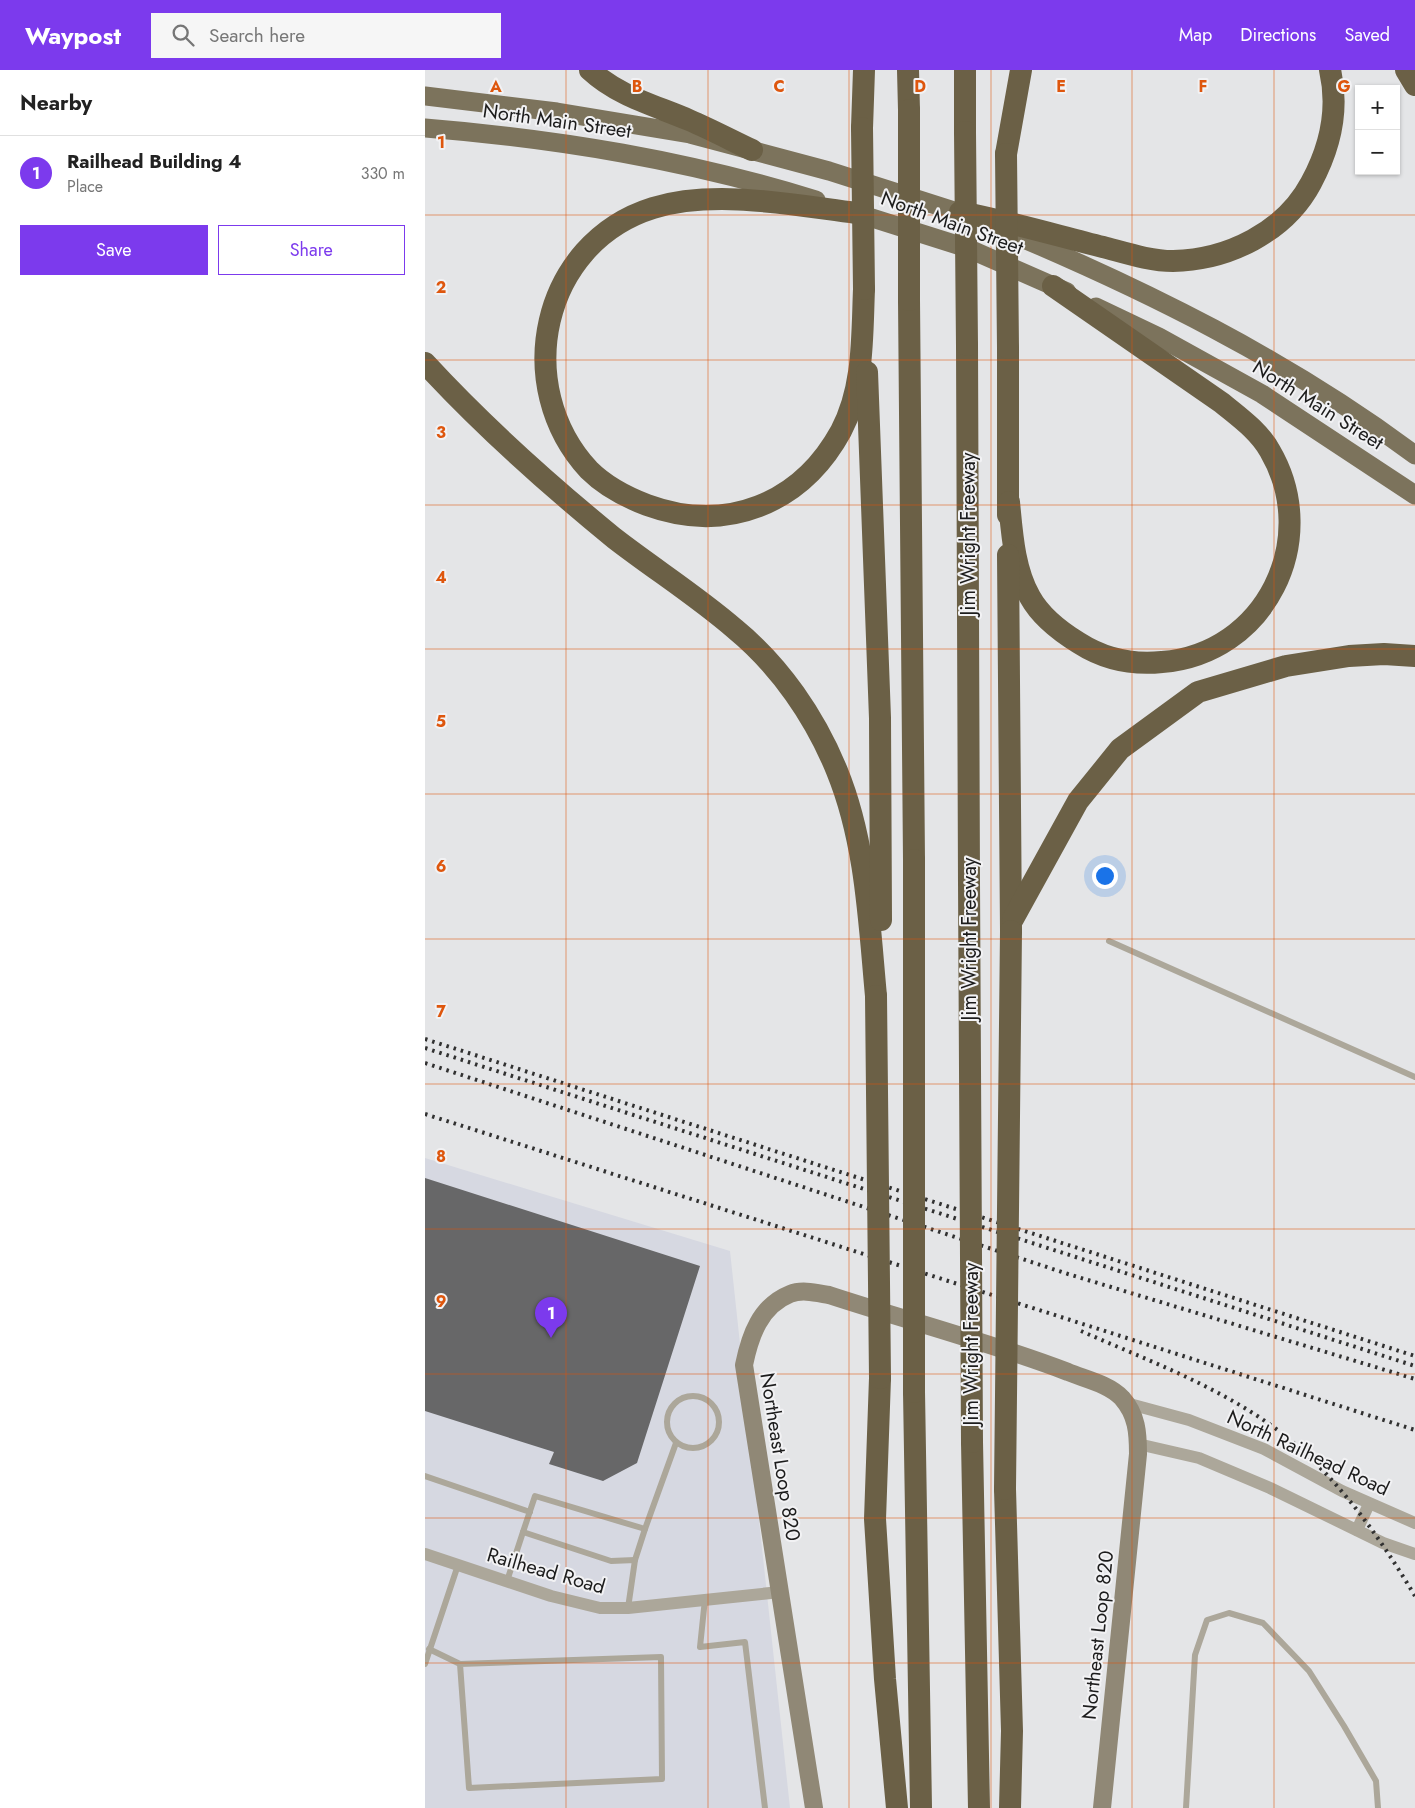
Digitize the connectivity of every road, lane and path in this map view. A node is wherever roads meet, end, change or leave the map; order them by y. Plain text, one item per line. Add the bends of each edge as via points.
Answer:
1 (590, 70) edge
2 (864, 70) edge
3 (908, 70) edge
4 (965, 70) edge
5 (1006, 70) edge
6 (1021, 70) edge
7 (1330, 70) edge
8 (1406, 70) edge
9 (1415, 85) edge
10 (425, 96) edge
11 (425, 128) edge
12 (752, 150) junction
13 (1007, 154) junction
14 (960, 212) junction
15 (856, 213) junction
16 (1053, 286) junction
17 (864, 289) junction
18 (425, 363) edge
19 (1415, 455) edge
20 (1415, 495) edge
21 (1009, 502) junction
22 (1415, 656) edge
23 (1012, 925) junction
24 (1109, 941) dead end
25 (876, 996) junction
26 (1415, 1077) edge
27 (1126, 1403) junction
28 (676, 1443) junction
29 (1138, 1444) junction
30 (425, 1476) edge
31 (1369, 1504) junction
32 (530, 1512) junction
33 (1415, 1522) edge
34 (645, 1529) junction
35 (1357, 1530) junction
36 (523, 1532) junction
37 (425, 1554) edge
38 (1415, 1554) edge
39 (635, 1560) junction
40 (458, 1565) junction
41 (507, 1581) junction
42 (779, 1592) junction
43 (705, 1600) junction
44 (628, 1608) junction
45 (429, 1649) junction
46 (425, 1664) edge
47 (459, 1664) junction
48 (765, 1808) edge
49 (814, 1808) edge
50 (897, 1808) edge
51 (921, 1808) edge
52 (979, 1808) edge
53 (1010, 1808) edge
54 (1102, 1808) edge
55 (1186, 1808) edge
56 (1378, 1808) edge

1 - 12 highway via 603,82 639,101
2 - 17 highway, bridge
3 - 51 highway, bridge via 914,1392
4 - 52 highway, Jim Wright Freeway, bridge via 972,1442
5 - 13 highway
6 - 13 highway
7 - 14 highway via 1333,85 1329,142 1306,193 1289,214 1249,243 1198,259 1172,261 1147,258 1013,222
8 - 9 highway
10 - 12 main road, North Main Street via 557,112 690,134
11 - 15 main road, North Main Street via 516,135 602,148 777,188
12 - 14 main road, North Main Street
13 - 21 highway, bridge
14 - 19 main road, North Main Street via 1054,251 1202,321 1343,405
15 - 16 main road, North Main Street via 967,248
15 - 17 highway via 749,199 678,202 652,208 627,219 593,245 570,271 559,291 547,331 545,364 548,393 575,452 591,471 626,497 684,515 723,516 746,511 785,494 807,477 842,430 860,375
16 - 20 main road, North Main Street via 1159,337 1263,394
16 - 21 highway via 1222,403 1270,449 1278,466 1289,510 1289,539 1283,567 1265,604 1228,640 1181,661 1127,661 1104,656 1065,634 1030,597 1019,569
17 - 25 highway via 880,718 881,946
18 - 25 highway via 535,471 615,538 736,629 772,664 814,724 837,771 852,817 863,868
21 - 23 highway via 1007,599
22 - 23 highway via 1349,656 1285,666 1199,692 1120,749 1078,801
23 - 53 highway, bridge via 1005,1489
24 - 26 lane
25 - 50 highway, bridge via 880,1378 875,1519
27 - 29 street, Northeast Loop 820 via 1138,1430
27 - 31 street, North Railhead Road via 1189,1420 1263,1449
27 - 42 street, Northeast Loop 820 via 1107,1387 1033,1360 829,1295 791,1294 768,1308 757,1324 744,1365
28 - 28 lane via 693,1449 710,1443 719,1428 719,1418 711,1402 687,1396 672,1405 666,1421
28 - 34 lane
29 - 35 street via 1199,1458
29 - 54 street, Northeast Loop 820
30 - 32 lane
31 - 33 street, North Railhead Road
31 - 35 street
32 - 34 lane via 535,1496
32 - 36 lane
34 - 39 lane
35 - 38 street
36 - 39 lane via 611,1561
36 - 41 lane
37 - 40 street, Railhead Road
39 - 44 lane
40 - 41 street, Railhead Road
40 - 45 lane
41 - 44 street, Railhead Road via 600,1608
42 - 43 street, Railhead Road
42 - 49 street, Northeast Loop 820
43 - 44 street, Railhead Road
43 - 48 lane via 700,1646 745,1642
45 - 46 lane
45 - 47 lane
47 - 47 lane via 469,1788 662,1779 661,1657
55 - 56 lane via 1195,1655 1207,1620 1229,1612 1263,1623 1309,1671 1375,1781

